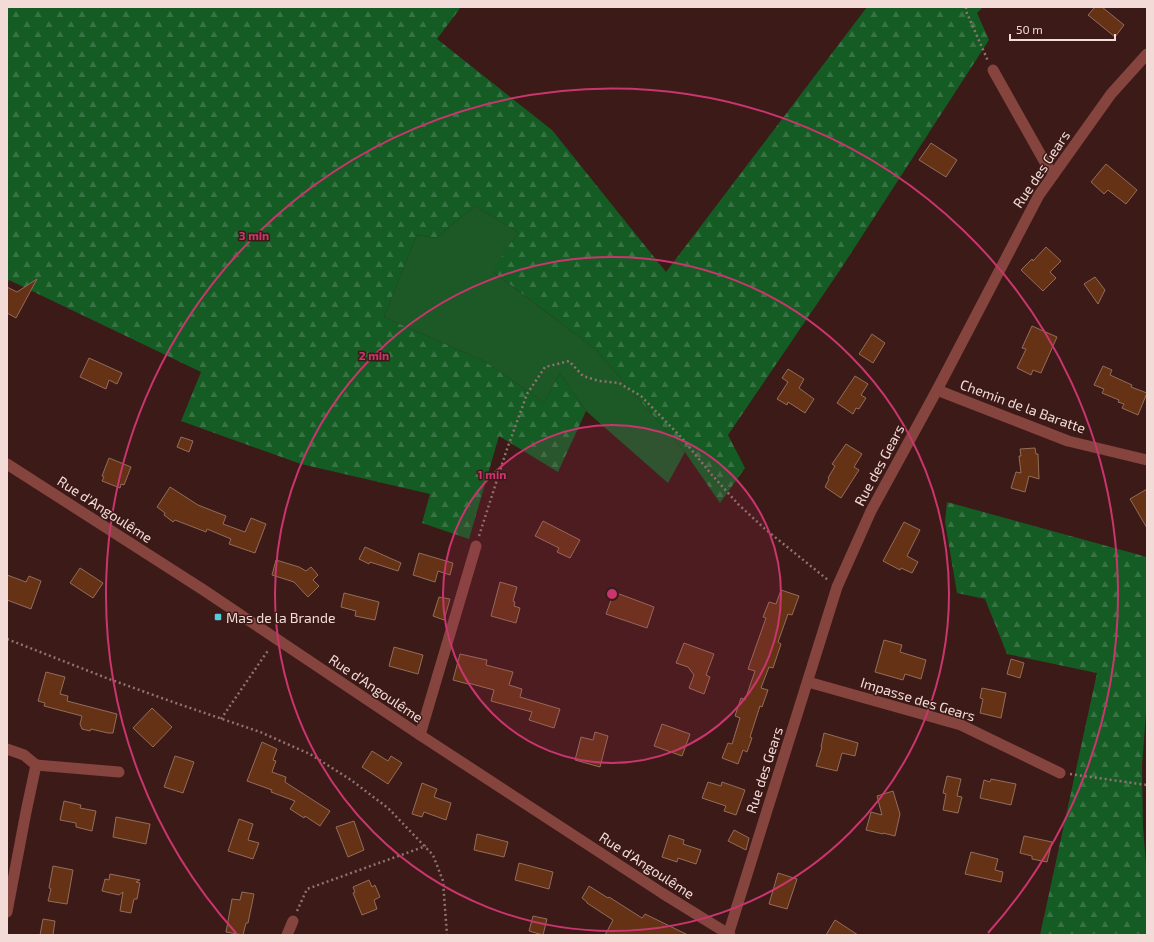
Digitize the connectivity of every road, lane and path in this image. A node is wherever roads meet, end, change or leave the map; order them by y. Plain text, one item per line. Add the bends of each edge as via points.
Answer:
1 (966, 7) edge
2 (1147, 54) edge
3 (993, 70) joint
4 (1054, 174) junction
5 (937, 390) junction
6 (1147, 460) edge
7 (7, 464) edge
8 (476, 546) joint
9 (837, 587) junction
10 (7, 639) edge
11 (276, 639) junction
12 (808, 682) junction
13 (221, 719) junction
14 (420, 735) junction
15 (7, 749) edge
16 (36, 765) junction
17 (119, 772) dead end
18 (1060, 773) joint
19 (1147, 785) edge
20 (426, 846) junction
21 (7, 912) edge
22 (293, 921) joint
23 (287, 935) edge
24 (447, 935) edge
25 (728, 935) edge

1 - 3 path
2 - 4 street, Rue des Gears via 1111,94
3 - 4 street
4 - 5 street, Rue des Gears via 1039,195
5 - 6 street, Chemin de la Baratte via 1068,441
5 - 9 street, Rue des Gears via 871,512
7 - 11 street, Rue d'Angoulême
8 - 9 path via 527,394 545,367 569,361 583,376 619,383 641,396 681,437 738,504
8 - 14 street
9 - 12 street, Rue des Gears
10 - 13 path
11 - 13 path
11 - 14 street, Rue d'Angoulême
12 - 18 street, Impasse des Gears via 961,725
12 - 25 street, Rue des Gears
13 - 20 path via 260,732 310,754 388,808
14 - 25 street, Rue d'Angoulême
15 - 16 street via 24,755
16 - 17 street
16 - 21 street
18 - 19 path
20 - 22 path via 307,889
20 - 24 path via 433,855 443,881
22 - 23 street

